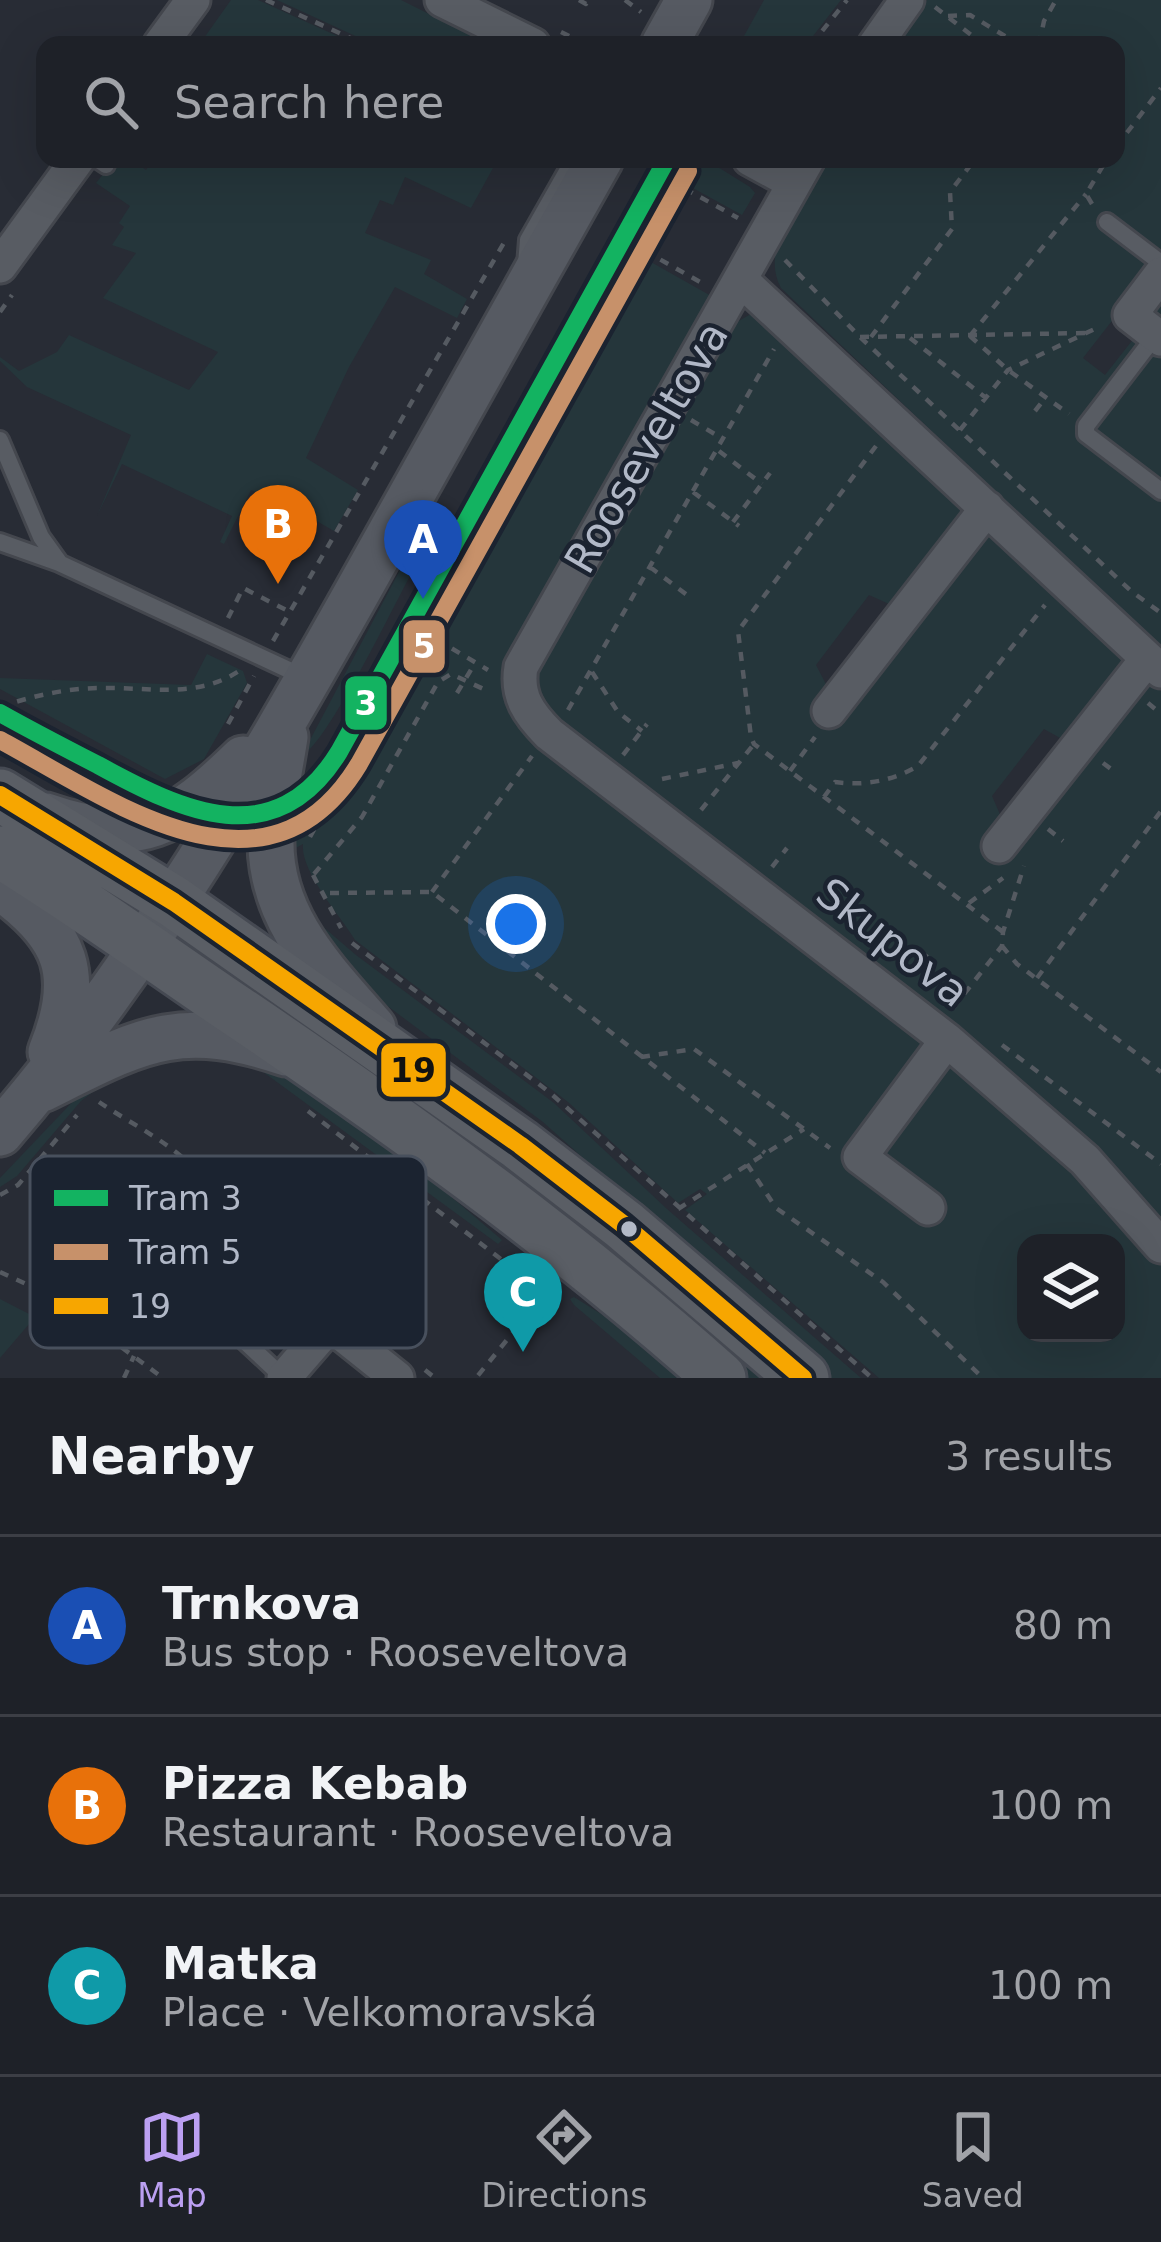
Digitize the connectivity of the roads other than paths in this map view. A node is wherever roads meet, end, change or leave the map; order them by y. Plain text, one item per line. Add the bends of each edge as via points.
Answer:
1 (193, 0) edge
2 (442, 0) edge
3 (688, 0) edge
4 (919, 2) edge
5 (644, 30) edge
6 (167, 36) edge
7 (515, 36) edge
8 (883, 36) edge
9 (87, 168) edge
10 (569, 168) edge
11 (594, 168) edge
12 (801, 171) edge
13 (1107, 222) road end
14 (1161, 263) edge
15 (0, 266) edge
16 (1161, 274) edge
17 (725, 284) junction
18 (512, 287) junction
19 (1158, 337) edge
20 (0, 440) edge
21 (1161, 490) edge
22 (987, 508) junction
23 (0, 542) edge
24 (59, 563) junction
25 (1154, 665) edge
26 (298, 697) junction
27 (829, 711) road end
28 (550, 732) joint
29 (0, 795) edge
30 (999, 846) dead end
31 (0, 852) edge
32 (0, 887) edge
33 (174, 902) junction
34 (145, 945) junction
35 (950, 1024) junction
36 (402, 1062) junction
37 (310, 1086) junction
38 (34, 1093) junction
39 (0, 1133) edge
40 (422, 1156) edge
41 (426, 1158) edge
42 (928, 1208) dead end
43 (1161, 1246) edge
44 (252, 1348) edge
45 (309, 1348) edge
46 (360, 1348) edge
47 (284, 1378) edge
48 (397, 1378) edge
49 (720, 1378) edge
50 (803, 1378) edge

1 - 6 street
2 - 7 street
3 - 5 main road
4 - 8 street
9 - 15 street
10 - 18 lane
11 - 18 main road
12 - 17 street, Rooseveltova
13 - 14 lane
16 - 19 street via 1130,315
17 - 22 street
17 - 28 street, Rooseveltova via 509,683
18 - 26 main road via 418,484
19 - 21 lane via 1086,434
20 - 24 lane
22 - 25 street
22 - 27 street
23 - 24 lane
24 - 26 lane
25 - 30 street
26 - 29 main road via 202,799 158,824 95,829
26 - 33 main road
26 - 36 main road via 272,824 278,893 304,946
28 - 35 street, Skupova
29 - 33 main road
31 - 34 main road
32 - 38 main road via 45,926 64,960 66,1014
33 - 34 main road
33 - 36 main road
34 - 37 main road
34 - 38 main road
35 - 42 street via 860,1157
35 - 43 street, Skupova
36 - 50 main road via 577,1187
37 - 38 main road via 247,1040 183,1034 141,1042
37 - 40 main road
38 - 39 main road
41 - 49 main road via 542,1231
44 - 47 lane
45 - 47 street
46 - 48 street

